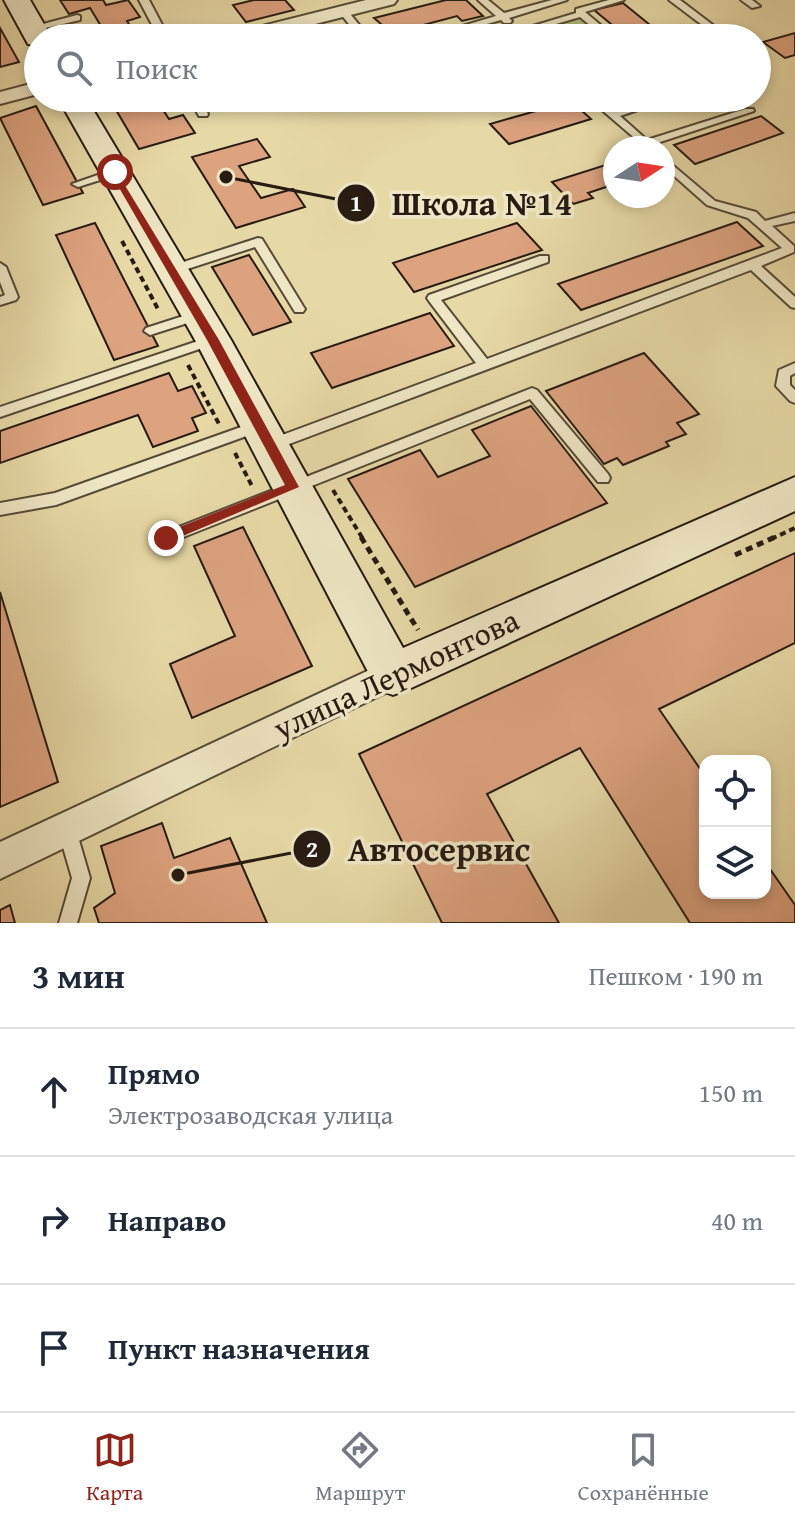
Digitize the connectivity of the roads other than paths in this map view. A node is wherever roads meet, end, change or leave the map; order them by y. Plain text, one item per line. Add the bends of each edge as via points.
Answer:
1 (17, 0) edge
2 (144, 0) edge
3 (388, 0) edge
4 (483, 0) edge
5 (562, 0) edge
6 (619, 0) edge
7 (674, 0) edge
8 (343, 11) junction
9 (582, 14) junction
10 (502, 17) junction
11 (77, 18) dead end
12 (30, 24) edge
13 (60, 24) edge
14 (157, 24) edge
15 (292, 24) edge
16 (354, 24) edge
17 (477, 24) edge
18 (510, 24) edge
19 (553, 24) edge
20 (594, 24) edge
21 (706, 24) edge
22 (24, 92) edge
23 (0, 98) edge
24 (80, 112) edge
25 (609, 112) edge
26 (622, 112) edge
27 (746, 112) edge
28 (612, 115) junction
29 (636, 136) edge
30 (675, 136) edge
31 (675, 171) edge
32 (115, 172) junction
33 (78, 184) dead end
34 (795, 217) edge
35 (763, 225) junction
36 (544, 259) dead end
37 (753, 265) junction
38 (0, 267) edge
39 (172, 270) junction
40 (0, 301) edge
41 (795, 304) edge
42 (299, 309) dead end
43 (206, 328) junction
44 (150, 331) dead end
45 (484, 365) junction
46 (795, 368) edge
47 (795, 398) edge
48 (0, 412) edge
49 (265, 435) junction
50 (603, 478) dead end
51 (293, 487) junction
52 (795, 493) edge
53 (0, 509) edge
54 (166, 538) dead end
55 (393, 674) junction
56 (67, 830) junction
57 (0, 861) edge
58 (68, 923) edge

1 - 12 street
2 - 14 lane
3 - 8 street
4 - 10 lane
5 - 10 lane
6 - 9 lane via 579,11
7 - 21 lane
8 - 15 street
8 - 16 lane
9 - 19 lane
9 - 20 lane
10 - 17 lane
10 - 18 lane
11 - 13 lane
22 - 23 street
24 - 32 street
25 - 28 lane
26 - 28 lane
27 - 30 lane
28 - 29 lane
31 - 35 lane via 711,203 752,215
32 - 33 lane
32 - 39 street
34 - 35 lane
35 - 37 lane via 790,249
36 - 45 lane via 433,298
37 - 41 lane
37 - 45 lane
38 - 40 lane via 12,297
39 - 42 lane via 258,242
39 - 43 street
43 - 44 lane
43 - 48 lane
43 - 49 street
45 - 49 lane
46 - 47 lane via 784,373 783,386
49 - 51 street
49 - 53 lane via 56,499
50 - 51 lane via 532,393
51 - 54 lane
51 - 55 street
52 - 55 street, улица Лермонтова
55 - 56 street, улица Лермонтова
56 - 57 street, улица Лермонтова
56 - 58 lane via 81,878

